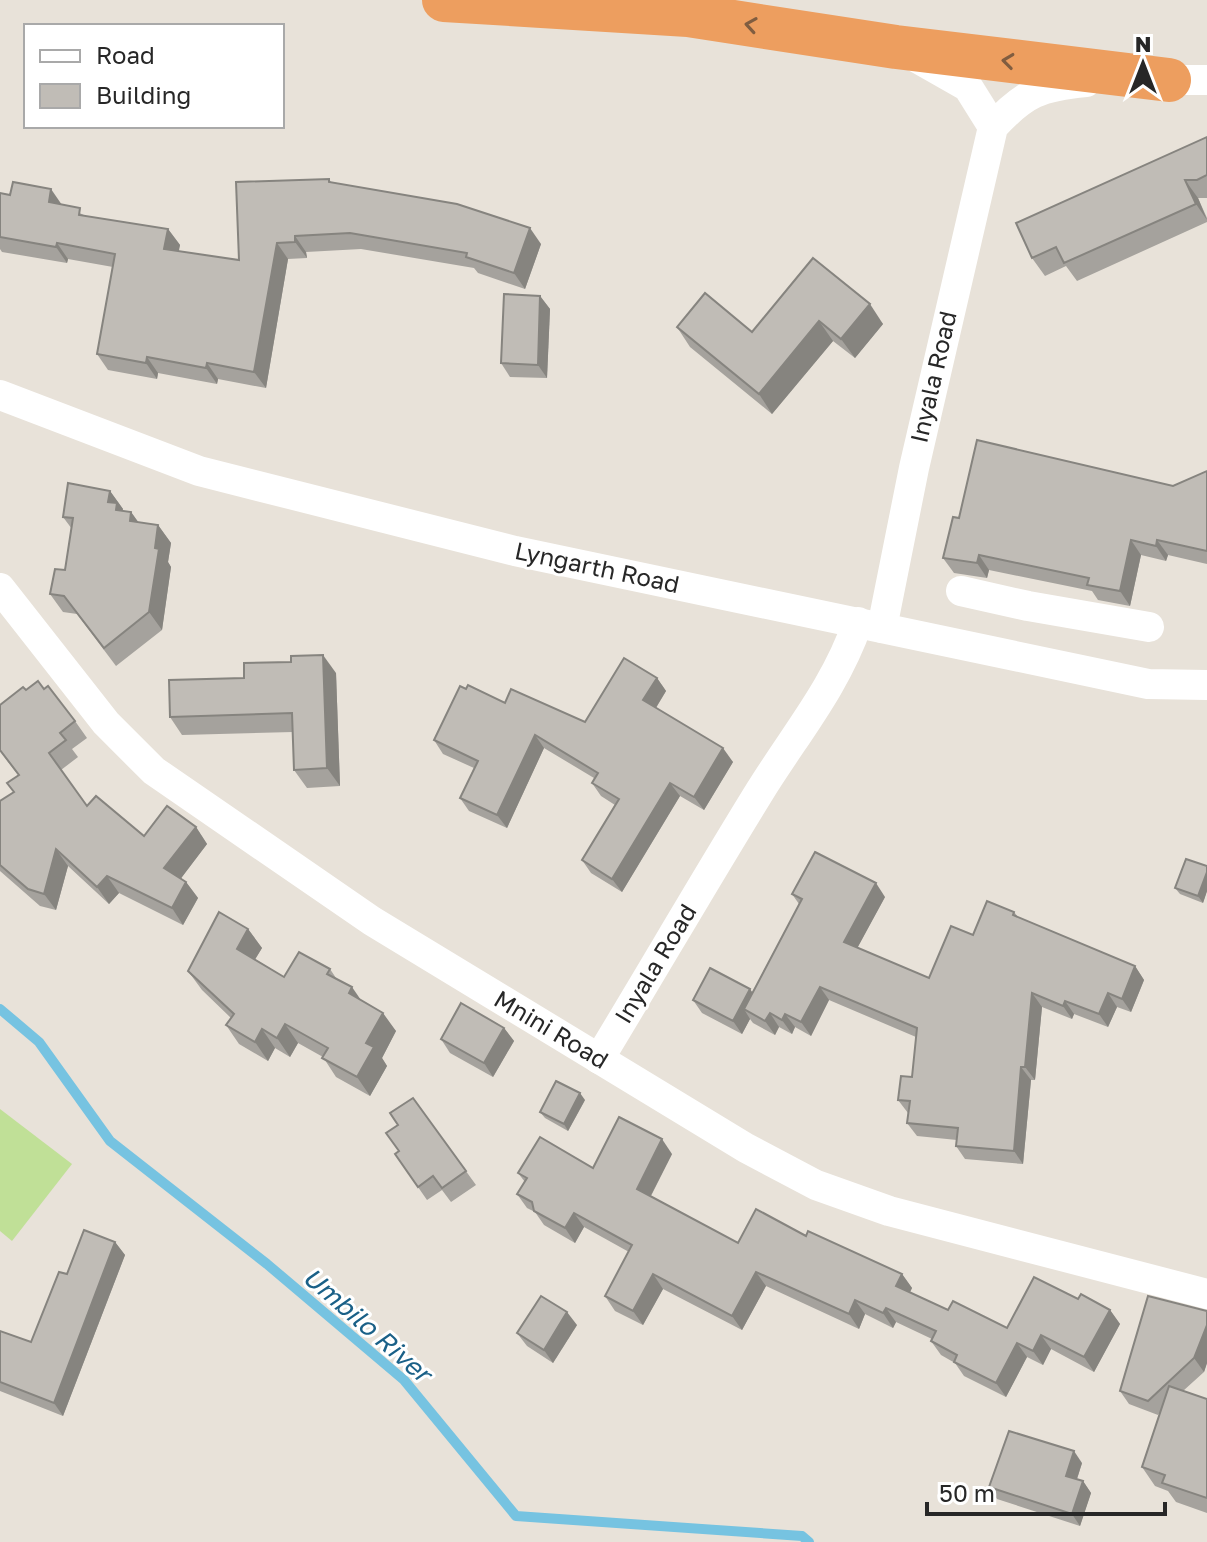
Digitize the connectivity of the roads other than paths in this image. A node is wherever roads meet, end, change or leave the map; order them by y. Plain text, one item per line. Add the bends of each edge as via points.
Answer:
1 (444, 0) edge
2 (896, 47) junction
3 (1188, 80) edge
4 (993, 127) junction
5 (0, 395) edge
6 (0, 588) edge
7 (961, 591) dead end
8 (1028, 606) junction
9 (870, 625) junction
10 (1149, 627) dead end
11 (1016, 657) junction
12 (1207, 685) edge
13 (599, 1059) junction
14 (1207, 1294) edge

2 -> 1 highway via 688,15
3 -> 2 highway
2 - 4 street via 968,87
3 - 4 street via 1056,84 1023,97
4 - 9 street, Inyala Road via 914,468
5 - 9 street, Lyngarth Road via 199,471 515,551
6 - 13 street, Mnini Road via 106,723 154,771 372,921
7 - 8 street
8 - 10 street
8 - 11 street
9 - 11 street, Lyngarth Road
9 - 13 street, Inyala Road via 761,789
11 - 12 street, Lyngarth Road via 1148,684
13 - 14 street, Mnini Road via 746,1148 846,1197

